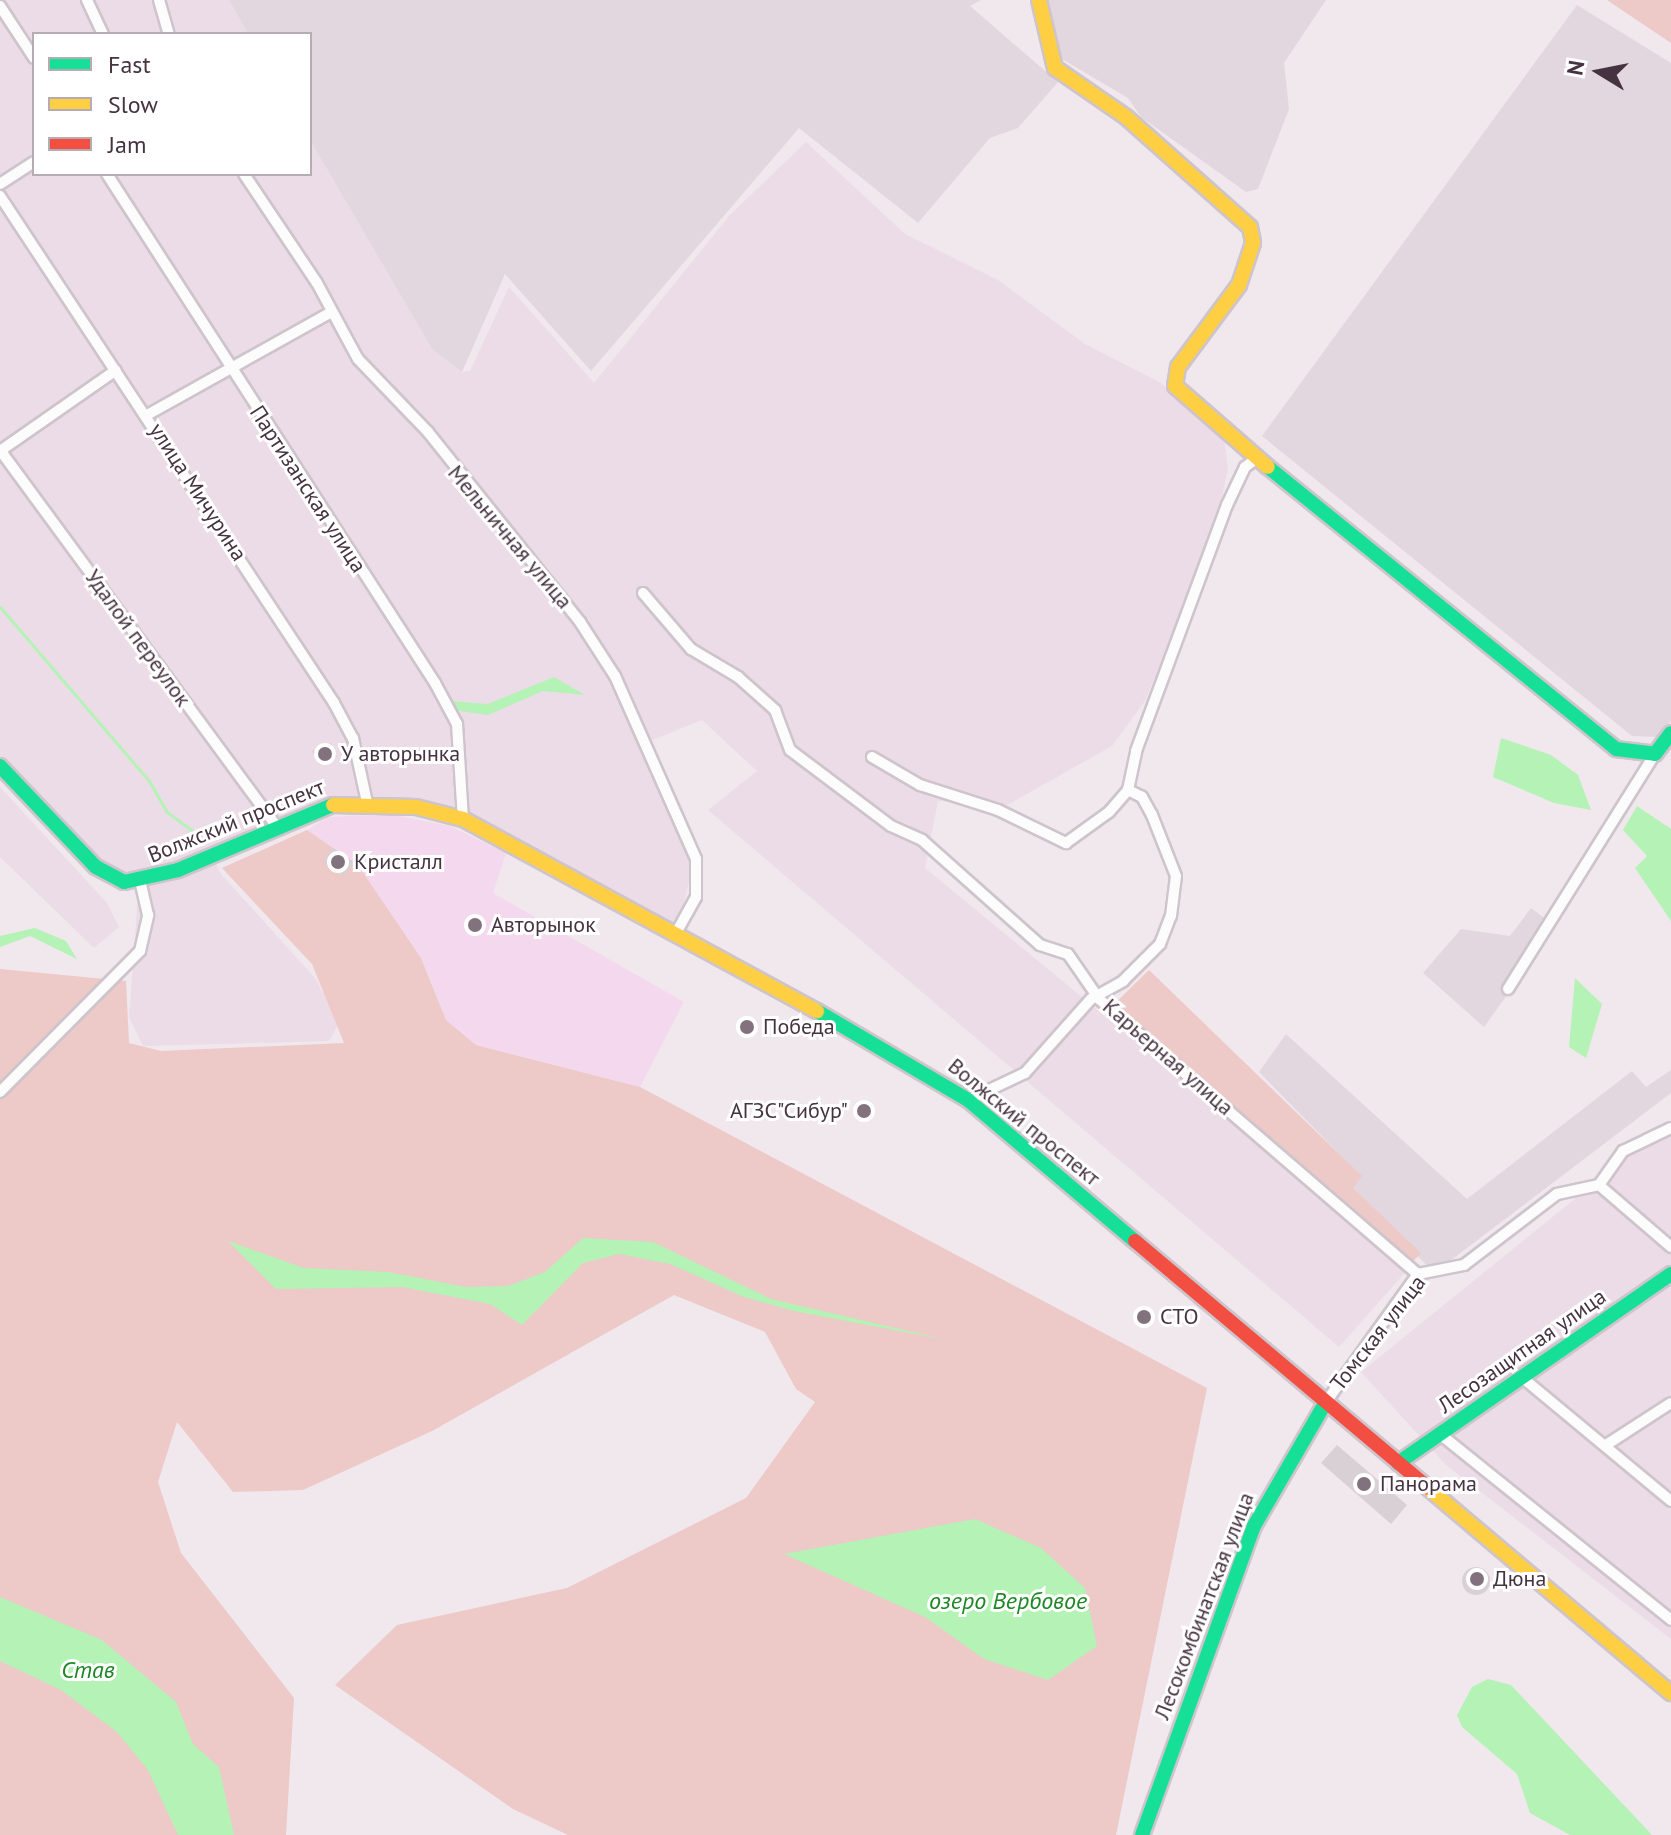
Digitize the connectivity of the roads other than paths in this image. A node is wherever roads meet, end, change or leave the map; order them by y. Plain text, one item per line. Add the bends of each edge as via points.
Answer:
1 (87, 0) edge
2 (159, 0) edge
3 (1039, 0) edge
4 (0, 6) edge
5 (102, 32) edge
6 (168, 32) edge
7 (32, 55) edge
8 (32, 163) edge
9 (108, 176) edge
10 (245, 176) edge
11 (0, 184) edge
12 (0, 196) edge
13 (331, 312) junction
14 (227, 367) junction
15 (116, 370) junction
16 (147, 415) junction
17 (0, 451) edge
18 (1256, 459) junction
19 (643, 593) dead end
20 (1671, 733) edge
21 (1655, 754) junction
22 (872, 757) dead end
23 (0, 766) edge
24 (1128, 790) junction
25 (367, 802) junction
26 (463, 819) junction
27 (276, 826) junction
28 (140, 881) junction
29 (677, 931) junction
30 (1508, 989) dead end
31 (1099, 999) junction
32 (0, 1092) edge
33 (968, 1100) junction
34 (1671, 1128) edge
35 (1599, 1185) junction
36 (1671, 1247) edge
37 (1418, 1274) junction
38 (1671, 1274) edge
39 (1524, 1379) junction
40 (1326, 1402) junction
41 (1671, 1403) edge
42 (1440, 1434) junction
43 (1606, 1445) junction
44 (1398, 1463) junction
45 (1671, 1501) edge
46 (1671, 1620) edge
47 (1669, 1686) edge
48 (1142, 1835) edge

1 - 5 street
2 - 6 street
3 - 18 main road via 1055,68 1126,117 1250,227 1251,255 1239,285 1178,367 1175,386
4 - 7 street
8 - 11 street
9 - 14 street, Партизанская улица
10 - 13 street, Мельничная улица
12 - 15 street, улица Мичурина
13 - 14 street
13 - 29 street, Мельничная улица via 358,359 428,432 580,622 615,676 696,859 696,897
14 - 16 street
14 - 26 street, Партизанская улица via 444,699 457,724
15 - 16 street, улица Мичурина
15 - 17 street
16 - 25 street, улица Мичурина via 334,703 353,738
17 - 27 street, Удалой переулок
18 - 21 main road via 1616,749
18 - 24 street via 1245,467 1227,505 1136,751
19 - 31 street, Карьерная улица via 685,644 775,710 790,750 891,826 922,840 1040,945 1068,954
20 - 21 main road
21 - 30 street
22 - 24 street via 920,785 998,810 1066,843 1109,812
23 - 28 main road, Волжский проспект via 48,821 111,877
24 - 31 street via 1142,797 1152,815 1177,891 1160,944
25 - 26 main road, Волжский проспект
25 - 27 main road, Волжский проспект via 331,805
26 - 29 main road, Волжский проспект
27 - 28 main road, Волжский проспект
28 - 32 street via 148,915 140,951
29 - 33 main road, Волжский проспект via 898,1054
31 - 33 street via 1091,999 1017,1080
31 - 37 street, Карьерная улица
33 - 40 main road, Волжский проспект
34 - 35 street via 1623,1151
35 - 36 street
35 - 37 street, Томская улица via 1557,1194 1518,1228 1451,1272
37 - 40 street, Томская улица
38 - 39 main road, Лесозащитная улица
39 - 42 main road, Лесозащитная улица
39 - 43 street
40 - 44 main road, Волжский проспект
40 - 48 main road, Лесокомбинатская улица via 1254,1526
41 - 43 street
42 - 44 main road, Лесозащитная улица
42 - 46 street
43 - 45 street
44 - 47 main road, Волжский проспект

